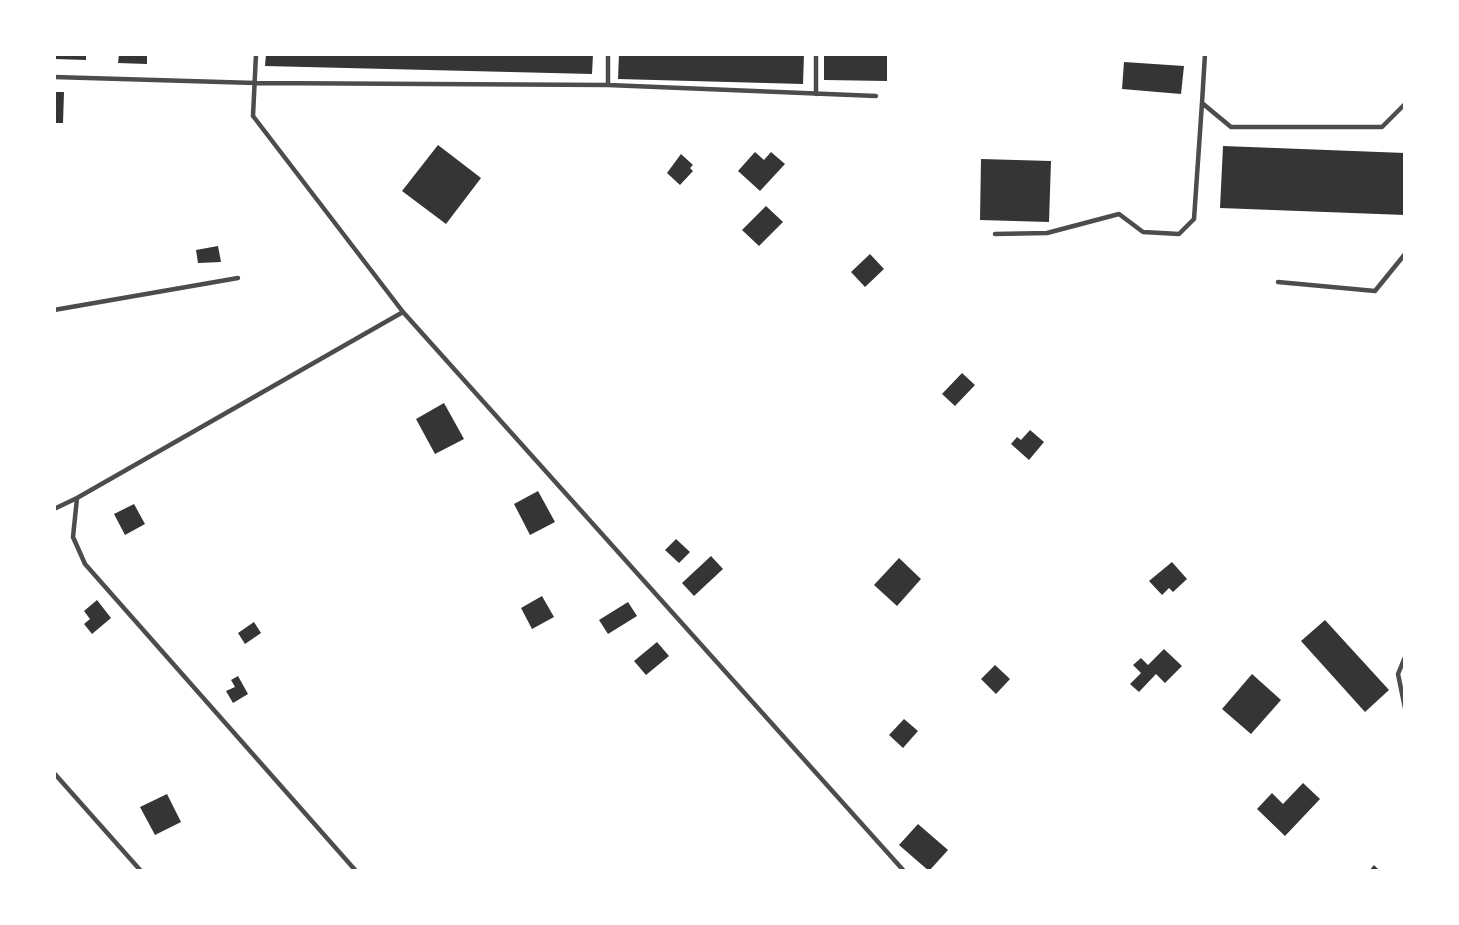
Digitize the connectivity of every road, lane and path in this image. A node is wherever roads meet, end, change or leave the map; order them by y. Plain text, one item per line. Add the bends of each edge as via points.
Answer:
1 (256, 54) edge
2 (608, 54) edge
3 (816, 54) edge
4 (1205, 54) edge
5 (54, 77) edge
6 (255, 83) junction
7 (608, 85) junction
8 (816, 94) junction
9 (876, 96) dead end
10 (1203, 103) junction
11 (1405, 104) edge
12 (994, 234) dead end
13 (1405, 254) edge
14 (238, 278) dead end
15 (1278, 282) dead end
16 (54, 310) edge
17 (403, 312) junction
18 (77, 498) junction
19 (54, 509) edge
20 (1405, 657) edge
21 (1405, 708) edge
22 (54, 773) edge
23 (141, 871) edge
24 (356, 871) edge
25 (904, 871) edge

1 - 6 lane
2 - 7 lane
3 - 8 lane
4 - 10 lane
5 - 6 lane
6 - 7 lane
6 - 17 lane via 253,116
7 - 8 lane
8 - 9 lane
10 - 11 lane via 1231,127 1382,127
10 - 12 lane via 1194,219 1179,234 1143,232 1119,214 1047,233
13 - 15 lane via 1375,291
14 - 16 lane
17 - 18 lane
17 - 25 lane
18 - 19 lane
18 - 24 lane via 73,537 86,564
20 - 21 lane via 1398,674
22 - 23 lane

